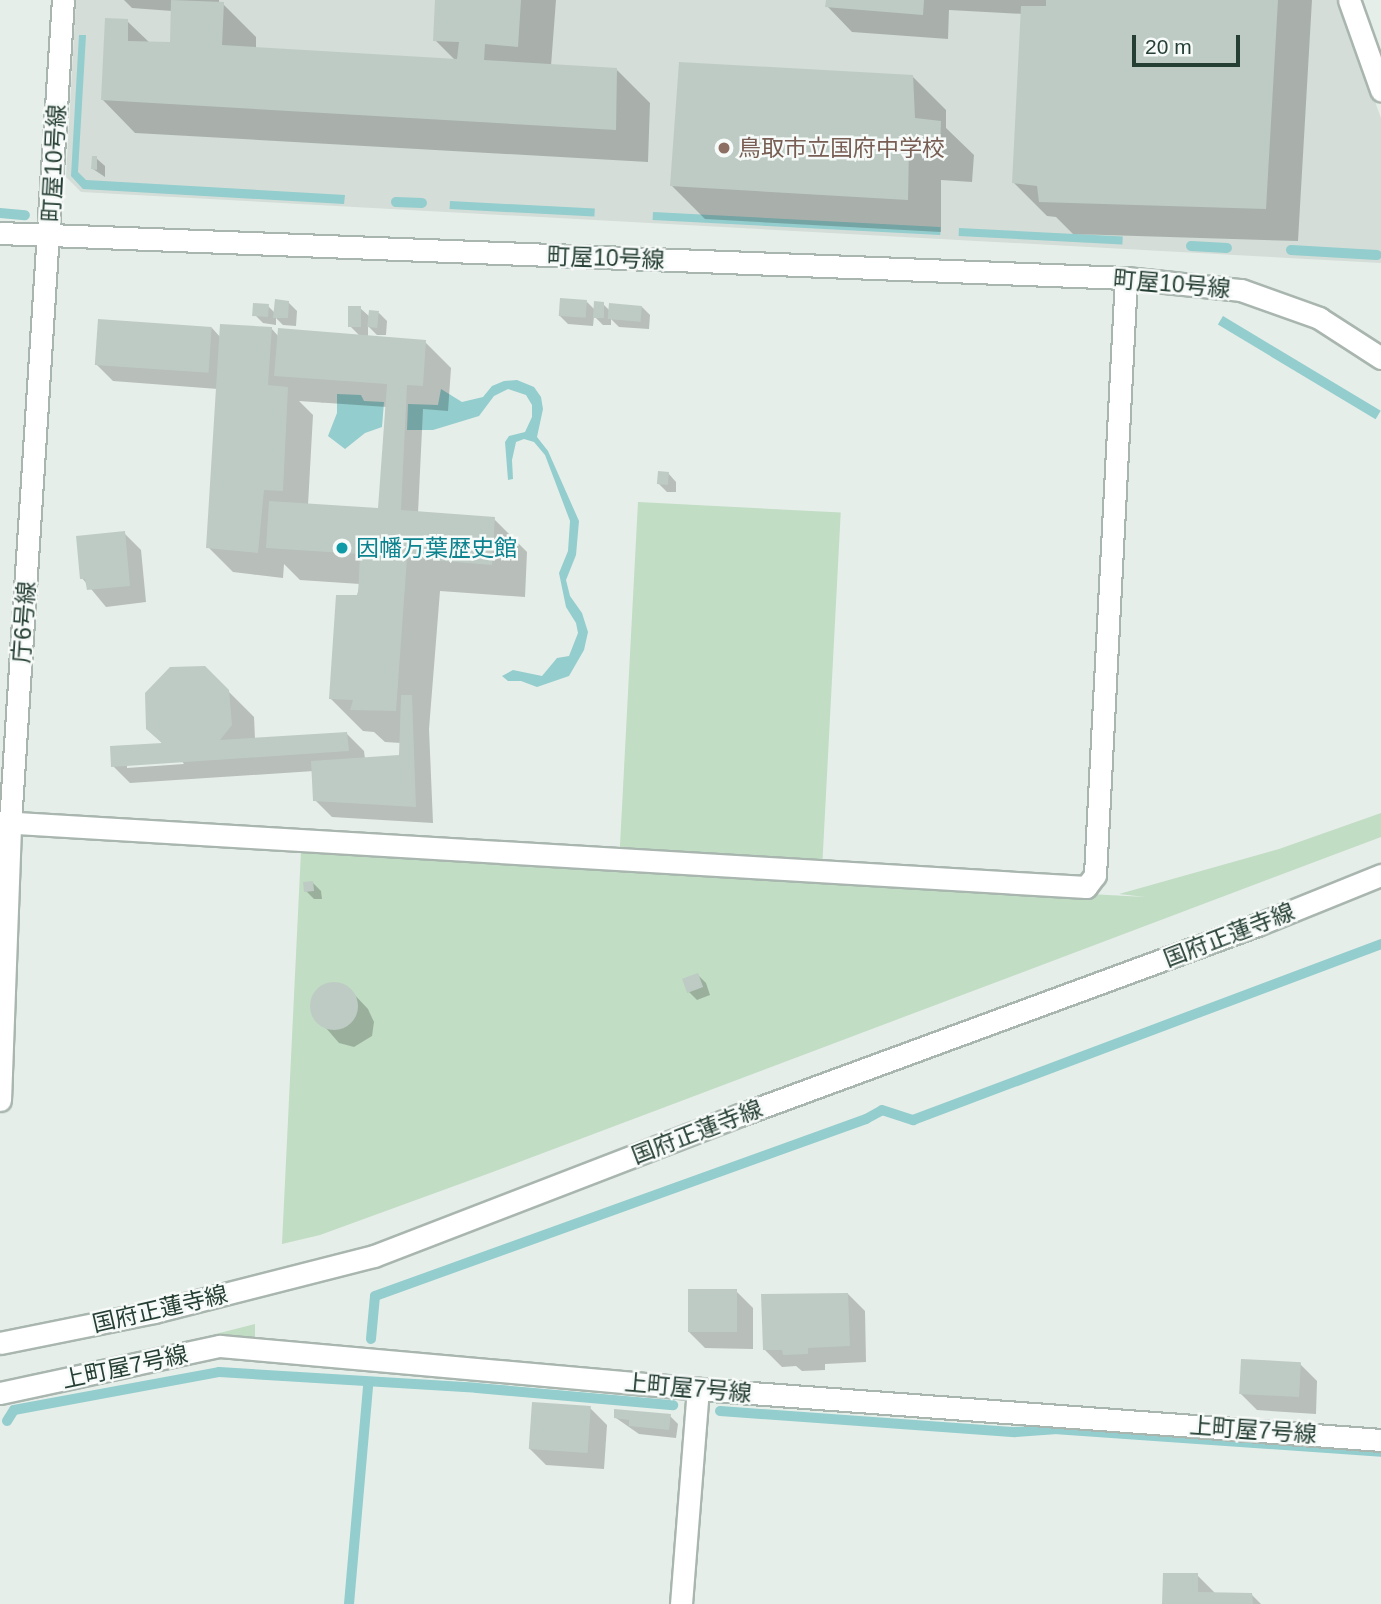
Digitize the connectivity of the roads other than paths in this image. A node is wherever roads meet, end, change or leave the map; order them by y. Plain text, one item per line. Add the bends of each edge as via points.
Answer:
1 (63, 0) edge
2 (1349, 0) edge
3 (1381, 90) edge
4 (0, 233) edge
5 (49, 236) junction
6 (1126, 278) junction
7 (1381, 358) edge
8 (5, 823) edge
9 (1381, 875) edge
10 (0, 1100) edge
11 (0, 1343) edge
12 (698, 1390) junction
13 (0, 1394) edge
14 (1381, 1440) edge
15 (681, 1604) edge

1 - 5 street, 町屋10号線
2 - 3 street
4 - 5 street
5 - 6 street, 町屋10号線
5 - 8 street, 庁6号線
6 - 7 street, 町屋10号線 via 1241,290 1319,318
6 - 8 street via 1095,875 1086,887
8 - 10 street, 庁6号線
9 - 11 street, 国府正蓮寺線 via 373,1256 154,1312
12 - 13 street, 上町屋7号線 via 220,1346
12 - 14 street, 上町屋7号線
12 - 15 street

